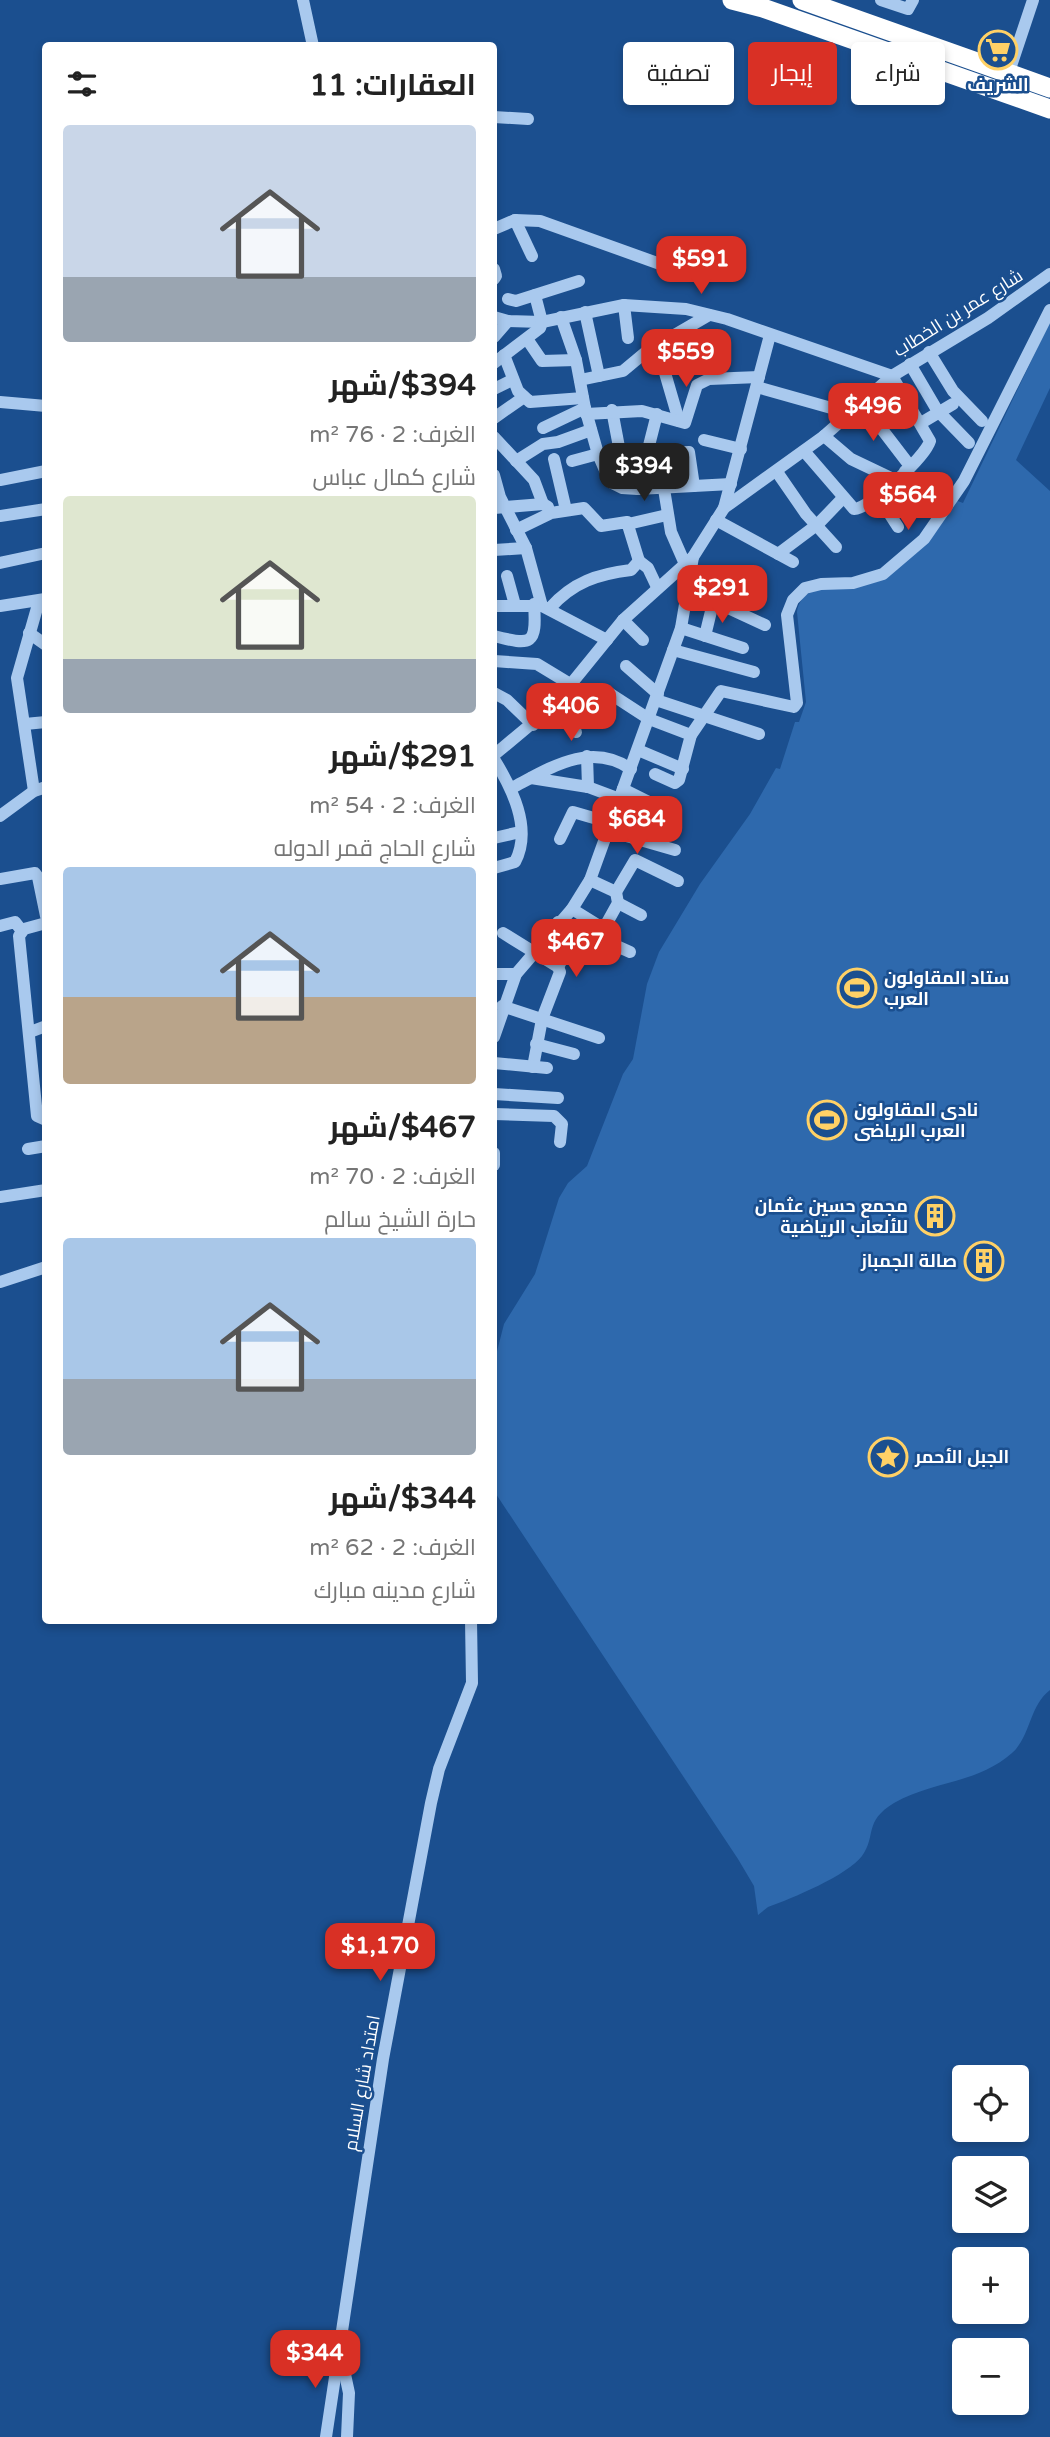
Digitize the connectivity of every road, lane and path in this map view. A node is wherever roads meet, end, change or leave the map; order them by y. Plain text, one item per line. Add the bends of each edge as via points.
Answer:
1 (303, 0) edge
2 (732, 0) edge
3 (802, 0) edge
4 (881, 0) edge
5 (913, 0) edge
6 (1033, 0) edge
7 (312, 42) edge
8 (1009, 72) junction
9 (1050, 88) edge
10 (1050, 109) edge
11 (497, 117) edge
12 (528, 119) dead end
13 (515, 220) junction
14 (497, 228) edge
15 (532, 256) dead end
16 (688, 274) dead end
17 (1050, 274) edge
18 (579, 281) dead end
19 (535, 295) junction
20 (508, 299) dead end
21 (624, 305) junction
22 (1050, 310) edge
23 (585, 312) junction
24 (709, 315) junction
25 (561, 317) junction
26 (497, 318) edge
27 (508, 321) junction
28 (542, 322) junction
29 (497, 334) edge
30 (770, 335) junction
31 (628, 338) dead end
32 (527, 339) junction
33 (929, 352) junction
34 (499, 359) edge
35 (576, 360) junction
36 (910, 364) junction
37 (663, 366) dead end
38 (599, 376) junction
39 (892, 376) junction
40 (512, 380) junction
41 (580, 380) junction
42 (758, 382) junction
43 (497, 388) edge
44 (524, 397) junction
45 (0, 402) edge
46 (861, 402) junction
47 (953, 404) dead end
48 (42, 406) edge
49 (584, 406) junction
50 (612, 410) junction
51 (849, 413) junction
52 (939, 413) junction
53 (657, 414) junction
54 (497, 416) edge
55 (982, 421) dead end
56 (682, 422) junction
57 (921, 422) junction
58 (543, 428) dead end
59 (591, 430) junction
60 (824, 436) junction
61 (497, 440) edge
62 (704, 440) dead end
63 (969, 443) dead end
64 (619, 447) dead end
65 (741, 449) junction
66 (804, 451) junction
67 (598, 454) junction
68 (647, 454) junction
69 (554, 459) dead end
70 (516, 461) junction
71 (572, 461) dead end
72 (42, 472) edge
73 (777, 472) junction
74 (904, 472) junction
75 (0, 480) edge
76 (731, 484) junction
77 (694, 486) junction
78 (638, 489) junction
79 (664, 489) junction
80 (878, 496) junction
81 (843, 498) junction
82 (936, 503) dead end
83 (500, 507) edge
84 (724, 508) junction
85 (547, 509) junction
86 (42, 510) edge
87 (566, 510) junction
88 (667, 515) junction
89 (0, 516) edge
90 (716, 520) junction
91 (628, 524) junction
92 (818, 524) junction
93 (898, 527) dead end
94 (516, 530) junction
95 (836, 547) dead end
96 (526, 548) junction
97 (497, 550) edge
98 (42, 554) edge
99 (778, 554) junction
100 (689, 560) junction
101 (639, 561) junction
102 (793, 562) dead end
103 (0, 564) edge
104 (507, 576) dead end
105 (690, 581) junction
106 (657, 587) junction
107 (688, 596) junction
108 (757, 598) dead end
109 (42, 600) edge
110 (713, 603) junction
111 (515, 605) junction
112 (0, 606) edge
113 (497, 606) edge
114 (542, 606) junction
115 (623, 620) junction
116 (765, 625) dead end
117 (681, 628) junction
118 (29, 633) junction
119 (705, 636) junction
120 (607, 640) junction
121 (643, 640) dead end
122 (497, 641) edge
123 (42, 642) edge
124 (522, 643) junction
125 (743, 648) dead end
126 (673, 650) junction
127 (497, 661) edge
128 (522, 663) junction
129 (626, 666) dead end
130 (754, 672) dead end
131 (570, 684) junction
132 (609, 694) dead end
133 (497, 695) edge
134 (657, 697) junction
135 (554, 705) junction
136 (707, 716) junction
137 (649, 719) junction
138 (42, 722) edge
139 (24, 724) junction
140 (533, 725) junction
141 (576, 732) dead end
142 (759, 734) dead end
143 (691, 735) junction
144 (638, 750) junction
145 (497, 755) edge
146 (587, 756) junction
147 (497, 762) edge
148 (631, 769) junction
149 (682, 769) junction
150 (655, 774) dead end
151 (531, 778) junction
152 (588, 787) junction
153 (512, 788) junction
154 (40, 789) edge
155 (622, 794) junction
156 (673, 814) dead end
157 (0, 816) edge
158 (610, 827) junction
159 (520, 832) junction
160 (497, 837) edge
161 (560, 839) dead end
162 (675, 850) dead end
163 (497, 867) edge
164 (0, 879) edge
165 (590, 880) junction
166 (678, 881) dead end
167 (42, 896) edge
168 (617, 897) junction
169 (572, 909) junction
170 (641, 915) dead end
171 (558, 922) junction
172 (42, 924) edge
173 (0, 926) edge
174 (603, 930) junction
175 (22, 931) junction
176 (503, 933) dead end
177 (533, 951) junction
178 (630, 952) dead end
179 (558, 967) junction
180 (497, 974) edge
181 (516, 974) junction
182 (502, 1006) junction
183 (542, 1019) junction
184 (497, 1025) edge
185 (42, 1027) edge
186 (30, 1031) junction
187 (599, 1038) dead end
188 (536, 1044) junction
189 (574, 1054) dead end
190 (497, 1063) edge
191 (533, 1067) junction
192 (547, 1068) dead end
193 (497, 1094) edge
194 (558, 1098) dead end
195 (497, 1114) edge
196 (42, 1118) edge
197 (560, 1142) dead end
198 (42, 1147) edge
199 (28, 1149) dead end
200 (42, 1191) edge
201 (0, 1198) edge
202 (42, 1268) edge
203 (1, 1277) edge
204 (471, 1624) edge
205 (340, 2351) junction
206 (329, 2415) junction
207 (349, 2418) junction
208 (326, 2437) edge
209 (347, 2437) edge

1 - 7 street
2 - 10 highway
3 - 8 highway
4 - 5 street via 908,9
6 - 8 street
8 - 9 highway
11 - 12 street
13 - 14 street
13 - 15 street
13 - 16 street via 540,221
17 - 33 street, شارع عمر بن الخطاب
18 - 19 street
19 - 20 street
19 - 28 street
21 - 23 street
21 - 24 street via 663,306
21 - 31 street
22 - 136 street via 964,481 924,539 884,574 805,588 793,600 788,615 797,703 789,708 725,690 718,693
23 - 25 street
23 - 38 street
24 - 30 street
24 - 38 street via 647,351 623,371
25 - 28 street
25 - 35 street
26 - 27 street
27 - 28 street
27 - 29 street
28 - 32 street
30 - 39 street
30 - 42 street
32 - 34 street
32 - 35 street via 542,361
33 - 36 street, شارع عمر بن الخطاب
33 - 55 street via 953,391
34 - 40 street via 509,363
35 - 41 street
36 - 39 street, شارع عمر بن الخطاب
36 - 52 street
37 - 56 street
38 - 41 street
39 - 46 street, شارع عمر بن الخطاب
39 - 57 street
40 - 43 street
40 - 44 street
41 - 49 street
42 - 51 street
42 - 56 street via 702,381
42 - 65 street
44 - 49 street via 534,403
44 - 54 street
45 - 48 street
46 - 51 street, شارع عمر بن الخطاب
46 - 74 street
47 - 52 street
49 - 50 street
49 - 58 street
49 - 59 street
50 - 53 street
50 - 64 street
51 - 60 street, شارع عمر بن الخطاب
52 - 57 street
52 - 63 street
53 - 56 street
53 - 68 street
57 - 74 street via 930,441
59 - 67 street
59 - 70 street via 543,444
60 - 66 street, شارع عمر بن الخطاب
60 - 74 street via 851,459
61 - 70 street
62 - 65 street
65 - 76 street
66 - 73 street, شارع عمر بن الخطاب
66 - 81 street
67 - 71 street
67 - 78 street via 610,482
68 - 77 street via 689,452
68 - 78 street
69 - 87 street
70 - 85 street via 534,480
72 - 75 street
73 - 84 street, شارع عمر بن الخطاب
73 - 92 street
74 - 80 street
74 - 82 street
76 - 77 street
76 - 84 street
77 - 79 street
78 - 79 street
79 - 88 street
80 - 81 street via 859,509
80 - 93 street
81 - 92 street
83 - 85 street
83 - 94 street
84 - 90 street, شارع عمر بن الخطاب
85 - 87 street
85 - 94 street
86 - 89 street
87 - 91 street via 584,508 601,526
88 - 91 street
88 - 100 street
90 - 99 street
90 - 100 street, شارع عمر بن الخطاب
91 - 101 street
92 - 95 street
92 - 99 street
94 - 96 street
96 - 97 street
96 - 114 street
98 - 103 street
99 - 102 street
100 - 105 street
100 - 106 street, شارع عمر بن الخطاب
101 - 106 street
101 - 114 street via 631,570 579,583
104 - 111 street
105 - 107 street
105 - 108 street
106 - 115 street, شارع عمر بن الخطاب
107 - 110 street
107 - 117 street
109 - 112 street
109 - 118 street
110 - 116 street
110 - 119 street
111 - 113 street
111 - 114 street
114 - 120 street
114 - 124 street via 536,632
115 - 120 street, شارع عمر بن الخطاب
115 - 121 street
117 - 119 street
117 - 126 street
118 - 123 street
118 - 139 street via 17,678
119 - 125 street
120 - 131 street, شارع عمر بن الخطاب
122 - 124 street
124 - 128 street
126 - 130 street
126 - 134 street
127 - 128 street
128 - 131 street via 544,667
129 - 134 street
131 - 135 street, شارع عمر بن الخطاب
132 - 137 street
133 - 140 street
134 - 136 street
134 - 137 street
135 - 140 street, شارع عمر بن الخطاب
135 - 141 street
136 - 142 street
136 - 143 street
137 - 143 street
137 - 144 street
138 - 139 street
139 - 154 street
140 - 145 street, شارع عمر بن الخطاب
143 - 149 street
144 - 148 street
144 - 149 street
146 - 148 street via 618,760
146 - 151 street
146 - 152 street
147 - 153 street
148 - 155 street
149 - 150 street via 675,783
151 - 152 street
151 - 153 street
152 - 155 street
153 - 159 street
154 - 157 street
155 - 156 street
155 - 158 street
158 - 161 street via 573,812
158 - 162 street
158 - 165 street
159 - 160 street
159 - 163 street via 515,862
164 - 167 street via 35,873
165 - 168 street
165 - 169 street
166 - 168 street via 635,860
168 - 170 street
168 - 174 street
169 - 171 street
169 - 174 street
171 - 177 street
171 - 179 street via 575,936
172 - 175 street
173 - 175 street via 15,922
174 - 178 street via 601,939
175 - 186 street
176 - 177 street
177 - 179 street
177 - 181 street
179 - 183 street via 560,977
180 - 181 street
181 - 182 street
182 - 183 street
182 - 184 street
183 - 187 street
183 - 188 street
185 - 186 street
186 - 196 street via 37,1116
188 - 189 street
188 - 191 street
190 - 191 street
191 - 192 street
193 - 194 street
195 - 197 street via 554,1116 562,1124
198 - 199 street
200 - 201 street
202 - 203 street
204 - 205 street, امتداد شارع السلام via 472,1684 439,1769 431,1803 383,2059
205 - 206 street
205 - 207 street
206 - 207 street
206 - 208 street
207 - 209 street

